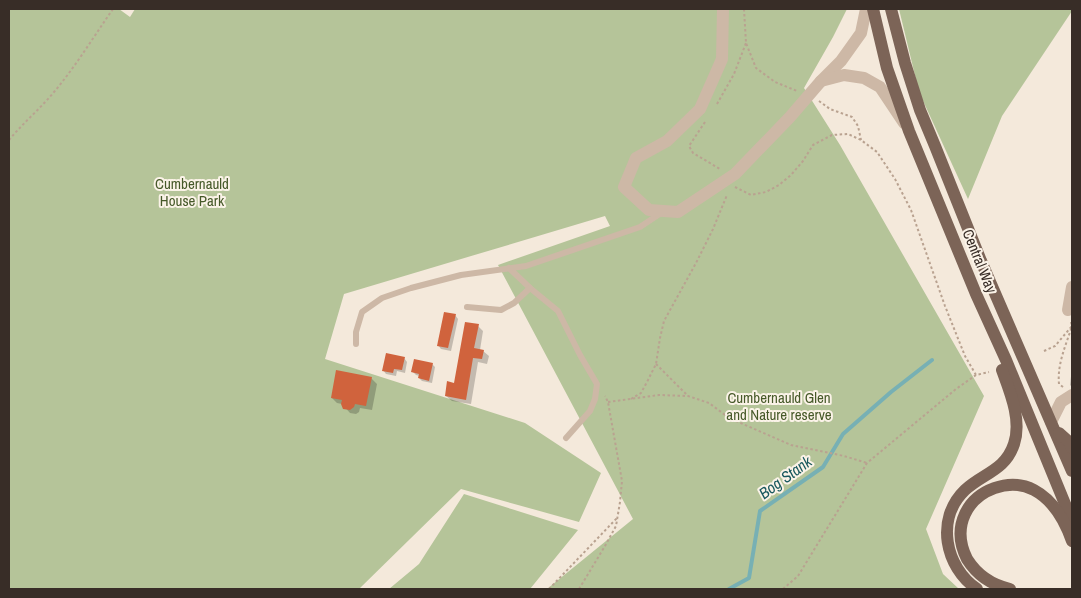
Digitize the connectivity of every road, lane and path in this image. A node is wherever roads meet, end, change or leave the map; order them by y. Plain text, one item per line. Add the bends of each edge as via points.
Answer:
1 (113, 9) edge
2 (723, 9) edge
3 (744, 9) edge
4 (866, 9) edge
5 (873, 9) edge
6 (891, 9) edge
7 (821, 81) junction
8 (810, 94) junction
9 (909, 131) junction
10 (9, 140) edge
11 (861, 140) junction
12 (693, 152) dead end
13 (730, 180) junction
14 (664, 211) junction
15 (509, 268) junction
16 (1072, 287) edge
17 (530, 288) junction
18 (976, 294) junction
19 (467, 307) dead end
20 (1068, 310) joint
21 (1072, 326) edge
22 (356, 344) dead end
23 (1044, 352) dead end
24 (656, 364) junction
25 (989, 372) dead end
26 (976, 375) junction
27 (597, 384) junction
28 (1069, 392) edge
29 (688, 396) junction
30 (630, 399) junction
31 (608, 402) junction
32 (1051, 424) junction
33 (566, 438) dead end
34 (1072, 448) edge
35 (867, 463) junction
36 (1072, 471) edge
37 (617, 518) junction
38 (1072, 521) edge
39 (1072, 541) edge
40 (549, 589) edge
41 (579, 589) edge
42 (782, 589) edge
43 (977, 589) edge
44 (1010, 589) edge

1 - 10 path via 53,94
2 - 14 street via 722,59 700,109 667,141 636,158 624,187 649,210
3 - 8 path via 746,43 756,68 775,82
4 - 7 street via 861,33 841,61
5 - 9 main road, Central Way via 887,68
6 - 32 main road, Central Way via 920,110
7 - 8 street
7 - 9 street via 844,75 864,78 880,87
8 - 11 path via 830,109 852,117
8 - 13 street
9 - 18 main road, Central Way
11 - 13 path via 848,134 832,135 813,145 791,175 766,192 752,195
11 - 26 path via 877,152 911,210 948,315
12 - 13 path
13 - 14 street via 678,212
13 - 24 path via 713,229 664,321
14 - 15 lane via 640,227 526,266
15 - 17 lane
15 - 22 lane via 461,275 382,298 362,312
16 - 20 street
17 - 19 lane via 501,310
17 - 27 lane via 558,311
18 - 38 main road, Central Way
18 - 43 main road via 1012,399 1017,431 1006,458 999,467 962,493 948,522 947,542 951,558 962,576
20 - 21 path
21 - 23 path via 1055,346
21 - 28 path via 1058,374 1059,384
24 - 29 path
24 - 30 path via 641,393
25 - 26 path
26 - 35 path
27 - 31 path
27 - 33 lane via 590,411
28 - 32 street
29 - 30 path
29 - 35 path via 791,445
30 - 31 path
31 - 37 path via 622,481
32 - 34 main road
32 - 36 main road, Central Way
35 - 42 path via 798,576
37 - 40 path
37 - 41 path via 616,526
39 - 44 main road via 1068,528 1054,507 1030,488 1003,485 978,498 963,519 960,536 963,551 983,577

